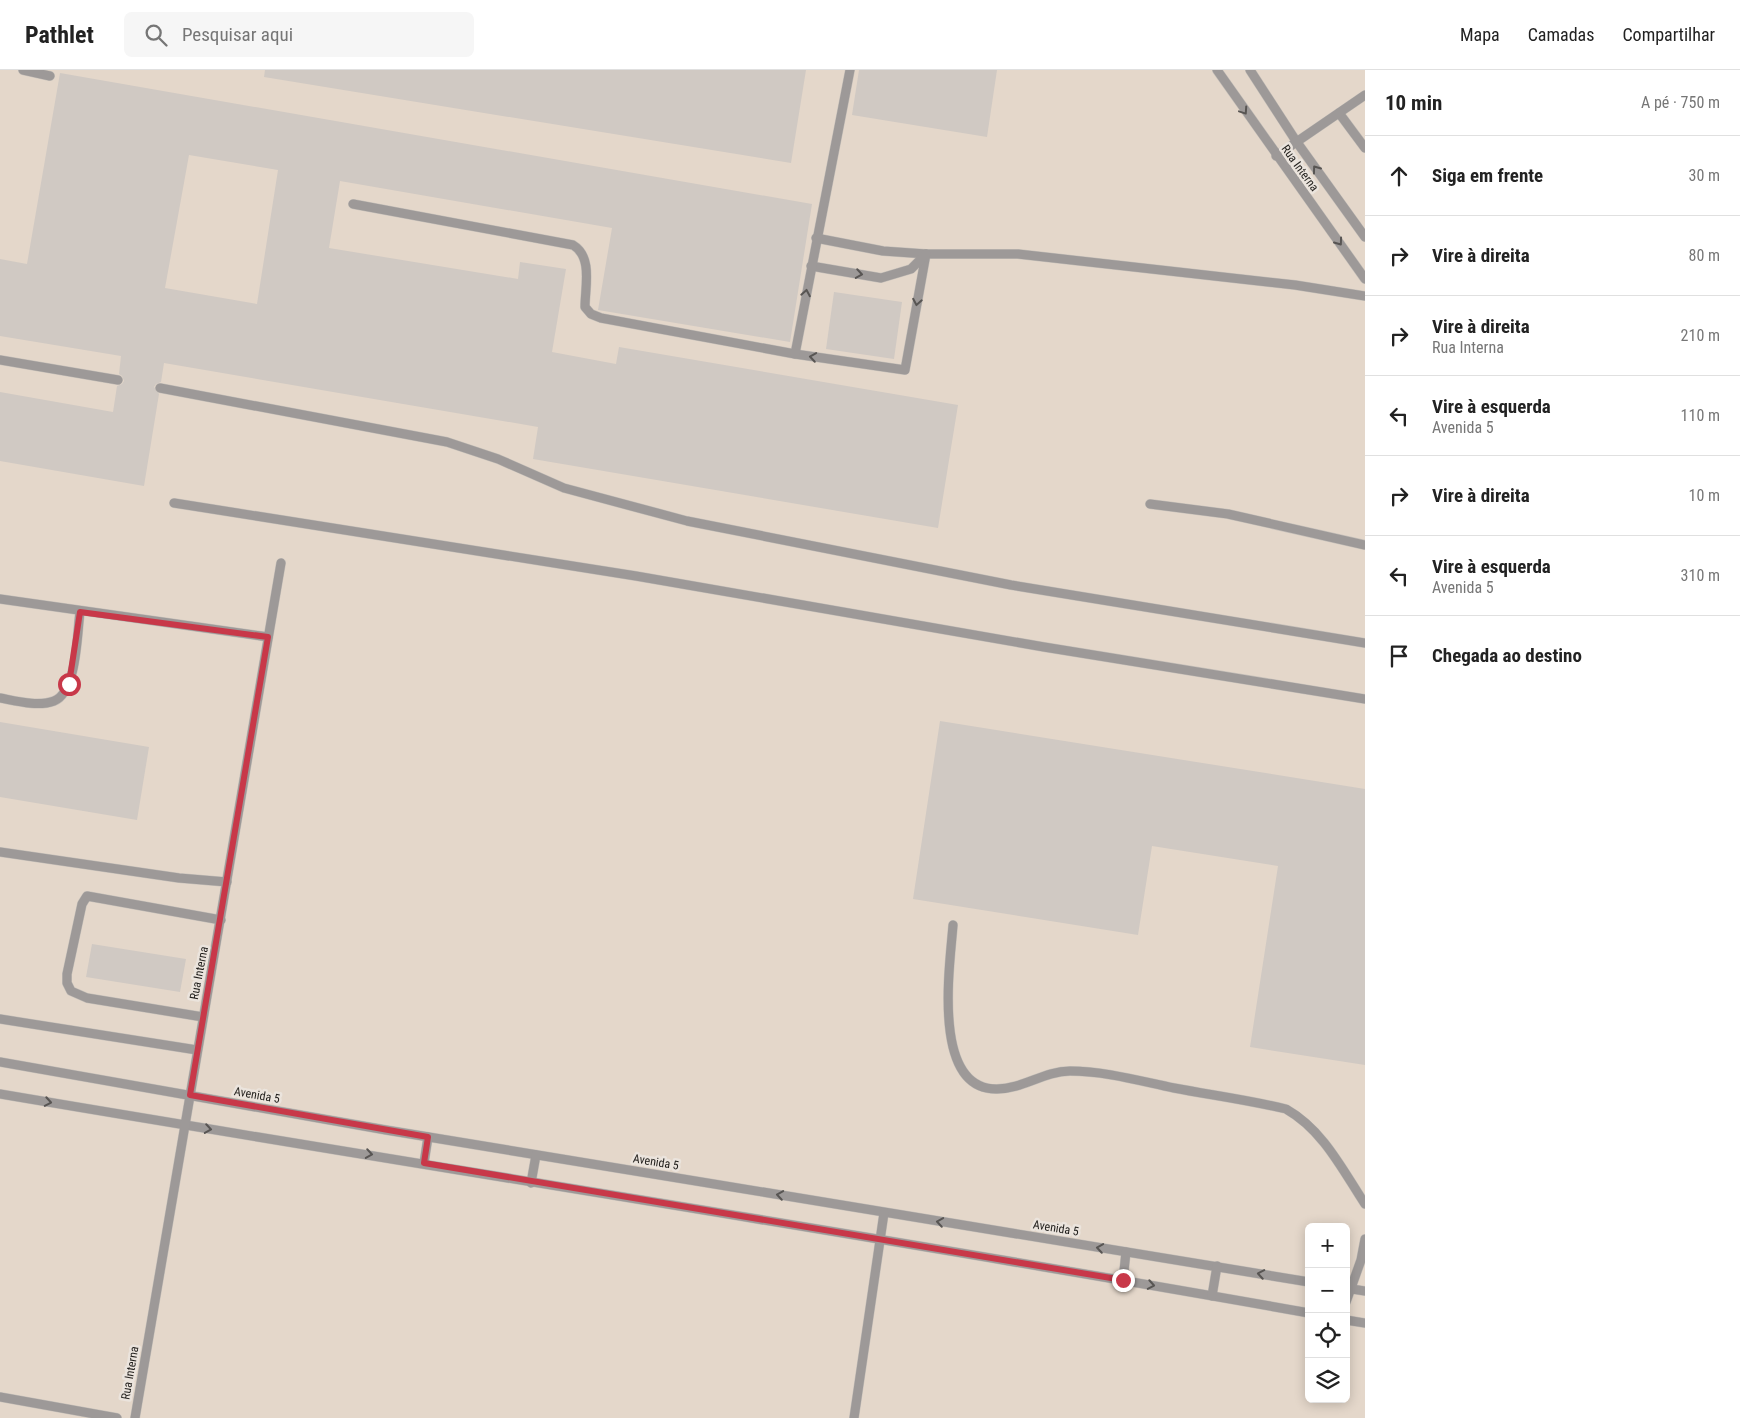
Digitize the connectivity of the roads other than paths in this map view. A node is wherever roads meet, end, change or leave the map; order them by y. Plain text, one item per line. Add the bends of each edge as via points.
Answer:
1 (23, 70) edge
2 (850, 70) edge
3 (1217, 70) edge
4 (1250, 70) edge
5 (50, 76) dead end
6 (1365, 95) edge
7 (1339, 113) junction
8 (1296, 141) junction
9 (1365, 148) edge
10 (1276, 156) junction
11 (353, 204) dead end
12 (1365, 237) edge
13 (816, 238) junction
14 (926, 254) junction
15 (811, 266) junction
16 (1365, 279) edge
17 (1365, 296) edge
18 (795, 354) junction
19 (0, 360) edge
20 (118, 380) dead end
21 (160, 388) dead end
22 (174, 503) dead end
23 (1150, 504) dead end
24 (1365, 545) edge
25 (280, 563) dead end
26 (0, 599) edge
27 (80, 612) junction
28 (268, 637) junction
29 (1365, 643) edge
30 (0, 698) edge
31 (1365, 699) edge
32 (0, 852) edge
33 (227, 882) junction
34 (221, 920) junction
35 (953, 925) dead end
36 (203, 1017) junction
37 (0, 1019) edge
38 (197, 1050) junction
39 (0, 1062) edge
40 (0, 1094) edge
41 (190, 1095) junction
42 (184, 1126) junction
43 (428, 1137) junction
44 (536, 1155) junction
45 (424, 1163) junction
46 (532, 1183) junction
47 (1365, 1204) edge
48 (884, 1213) junction
49 (1365, 1239) edge
50 (880, 1240) junction
51 (1126, 1252) junction
52 (1217, 1266) junction
53 (1123, 1280) junction
54 (1305, 1281) edge
55 (1350, 1285) edge
56 (1350, 1289) edge
57 (1365, 1292) edge
58 (1212, 1296) junction
59 (1305, 1312) edge
60 (1350, 1321) edge
61 (1365, 1323) edge
62 (0, 1397) edge
63 (117, 1418) edge
64 (135, 1418) edge
65 (854, 1418) edge

1 - 5 lane
2 - 13 lane via 827,197
3 -> 10 lane, Rua Interna
4 - 8 lane
6 - 7 lane
7 - 8 lane
7 - 9 lane
8 - 10 lane
12 -> 8 lane
10 -> 16 lane, Rua Interna
11 - 18 lane via 573,245 584,256 585,307 600,318
13 - 14 lane via 883,251
13 - 15 lane
15 -> 14 lane via 881,278 911,269
14 - 17 lane via 1018,254 1295,285
14 -> 18 lane via 905,370
18 -> 15 lane
19 - 20 lane
21 - 29 lane via 447,442 498,459 589,497 687,521 1011,585
22 - 31 lane
23 - 24 lane via 1228,514
25 - 28 lane, Rua Interna
26 - 27 lane
27 - 28 lane
27 - 30 lane via 73,670 63,695 48,703
28 - 33 lane, Rua Interna
32 - 33 lane
33 - 34 lane, Rua Interna
34 - 36 lane, Rua Interna
34 - 36 lane via 88,896 82,904 67,974 71,991 87,998
35 - 47 lane via 949,1029 957,1060 977,1084 996,1089 1008,1088 1055,1072 1090,1072 1286,1109 1311,1126
36 - 38 lane, Rua Interna
37 - 38 lane
38 - 41 lane, Rua Interna
39 - 41 lane, Avenida 5
40 -> 42 lane
41 - 42 lane, Rua Interna
41 - 43 lane, Avenida 5
42 -> 45 lane
42 - 64 lane, Rua Interna
43 - 44 lane, Avenida 5
43 - 45 lane
44 - 46 lane
48 -> 44 lane, Avenida 5
45 - 46 lane
46 - 50 lane
48 - 50 lane
51 -> 48 lane, Avenida 5
49 - 55 lane via 1361,1260
50 - 53 lane
50 - 65 lane
51 - 52 lane, Avenida 5
51 - 53 lane
54 -> 52 lane, Avenida 5
52 - 58 lane
53 -> 58 lane
56 - 57 lane
58 - 59 lane
60 - 61 lane
62 - 63 lane

